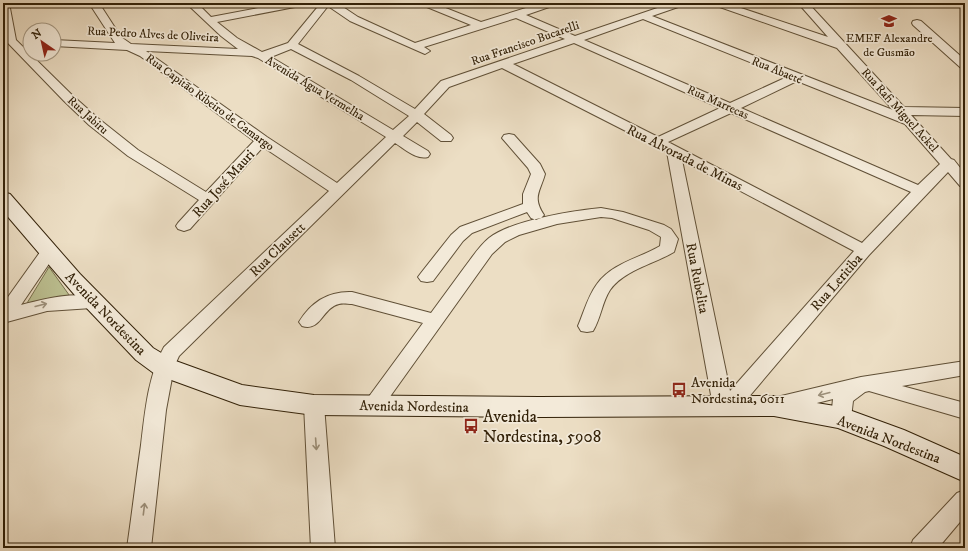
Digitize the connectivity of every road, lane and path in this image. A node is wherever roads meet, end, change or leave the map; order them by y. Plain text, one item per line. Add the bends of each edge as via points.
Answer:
1 (4, 3) edge
2 (94, 3) edge
3 (192, 3) edge
4 (300, 3) edge
5 (326, 3) edge
6 (330, 3) edge
7 (426, 3) edge
8 (552, 3) edge
9 (681, 3) edge
10 (717, 3) edge
11 (803, 3) edge
12 (516, 14) junction
13 (643, 16) junction
14 (210, 20) junction
15 (917, 23) dead end
16 (479, 25) junction
17 (574, 40) junction
18 (7, 41) edge
19 (22, 42) edge
20 (62, 43) edge
21 (125, 45) junction
22 (292, 45) junction
23 (415, 46) junction
24 (841, 46) junction
25 (250, 53) junction
26 (430, 53) dead end
27 (262, 56) junction
28 (505, 65) junction
29 (965, 66) edge
30 (796, 77) junction
31 (731, 108) junction
32 (902, 111) junction
33 (965, 112) edge
34 (418, 115) junction
35 (911, 122) junction
36 (396, 136) junction
37 (446, 138) dead end
38 (509, 138) dead end
39 (262, 140) junction
40 (658, 142) junction
41 (673, 150) junction
42 (423, 154) dead end
43 (949, 163) junction
44 (965, 183) edge
45 (338, 190) junction
46 (920, 191) junction
47 (3, 198) edge
48 (207, 200) junction
49 (530, 206) junction
50 (542, 224) junction
51 (184, 226) dead end
52 (864, 250) junction
53 (49, 252) junction
54 (427, 277) dead end
55 (92, 302) junction
56 (3, 316) edge
57 (435, 320) junction
58 (308, 322) dead end
59 (587, 326) dead end
60 (164, 367) junction
61 (965, 368) edge
62 (864, 384) junction
63 (314, 405) junction
64 (372, 406) junction
65 (726, 406) junction
66 (774, 406) junction
67 (965, 411) edge
68 (841, 418) junction
69 (965, 470) edge
70 (965, 500) edge
71 (139, 548) edge
72 (323, 548) edge
73 (922, 548) edge

1 - 18 street
2 - 21 street, Rua Capitão Ribeiro de Camargo via 115,36
3 - 14 street, Avenida Água Vermelha
4 - 14 street
5 - 22 street
6 - 23 street via 354,19
7 - 16 street
8 - 12 street
9 - 13 street, Rua Francisco Bucarelli
10 - 24 street
11 - 24 street, Rua Rafi Miguel Ackel
12 - 16 street
12 - 17 street, Rua Marrecas
13 - 17 street, Rua Francisco Bucarelli
13 - 30 street, Rua Abaeté
14 - 25 street, Avenida Água Vermelha
15 - 29 street
16 - 23 street
17 - 28 street, Rua Francisco Bucarelli
17 - 31 street, Rua Marrecas
18 - 19 street
18 - 48 street, Rua Jabiru via 120,143 147,164
20 - 21 street, Rua Pedro Alves de Oliveira
21 - 25 street, Rua Pedro Alves de Oliveira
21 - 39 street, Rua Capitão Ribeiro de Camargo via 144,54
22 - 27 street
22 - 34 street, Avenida Água Vermelha
23 - 26 street
24 - 32 street, Rua Rafi Miguel Ackel
25 - 27 street, Avenida Água Vermelha
27 - 36 street, Avenida Água Vermelha
28 - 34 street, Rua Francisco Bucarelli via 445,84 423,106
28 - 40 street, Rua Alvorada de Minas
30 - 31 street
30 - 35 street, Rua Abaeté
31 - 40 street
31 - 46 street, Rua Marrecas
32 - 33 street
32 - 35 street, Rua Rafi Miguel Ackel
34 - 36 street, Rua Francisco Bucarelli
34 - 37 street, Avenida Água Vermelha
35 - 43 street, Rua Rafi Miguel Ackel
36 - 42 street, Avenida Água Vermelha
36 - 45 street, Rua Clausett
38 - 49 street via 535,167 538,174 528,199
39 - 45 street, Rua Capitão Ribeiro de Camargo
39 - 48 street, Rua José Mauri
40 - 41 street, Rua Alvorada de Minas
41 - 52 street, Rua Alvorada de Minas
41 - 65 street, Rua Rubelita
43 - 44 street, Rua Rafi Miguel Ackel
43 - 46 street, Rua Leritiba
45 - 60 street, Rua Clausett via 171,352
46 - 52 street, Rua Leritiba
47 - 53 main road, Avenida Nordestina
48 - 51 street, Rua José Mauri
49 - 50 street
49 - 54 street via 466,230
50 - 57 street via 506,234 496,240
50 - 59 street via 584,215 610,213 657,227 670,239 668,248 659,255 610,279 603,287
52 - 65 street, Rua Leritiba
53 - 55 main road, Avenida Nordestina
53 - 56 street
56 -> 55 street via 67,301
55 - 60 main road, Avenida Nordestina via 140,350
57 - 58 street via 341,296 329,300
57 - 64 street
60 - 63 main road, Avenida Nordestina via 240,394
71 -> 60 street, Rua Clausett via 156,410
61 - 62 street
62 -> 66 street
62 - 67 street
62 - 68 street via 843,399
63 - 64 main road, Avenida Nordestina
63 -> 72 street
64 - 65 main road, Avenida Nordestina
65 - 66 main road, Avenida Nordestina
66 - 68 main road, Avenida Nordestina
68 - 69 main road, Avenida Nordestina via 894,438
70 - 73 street

